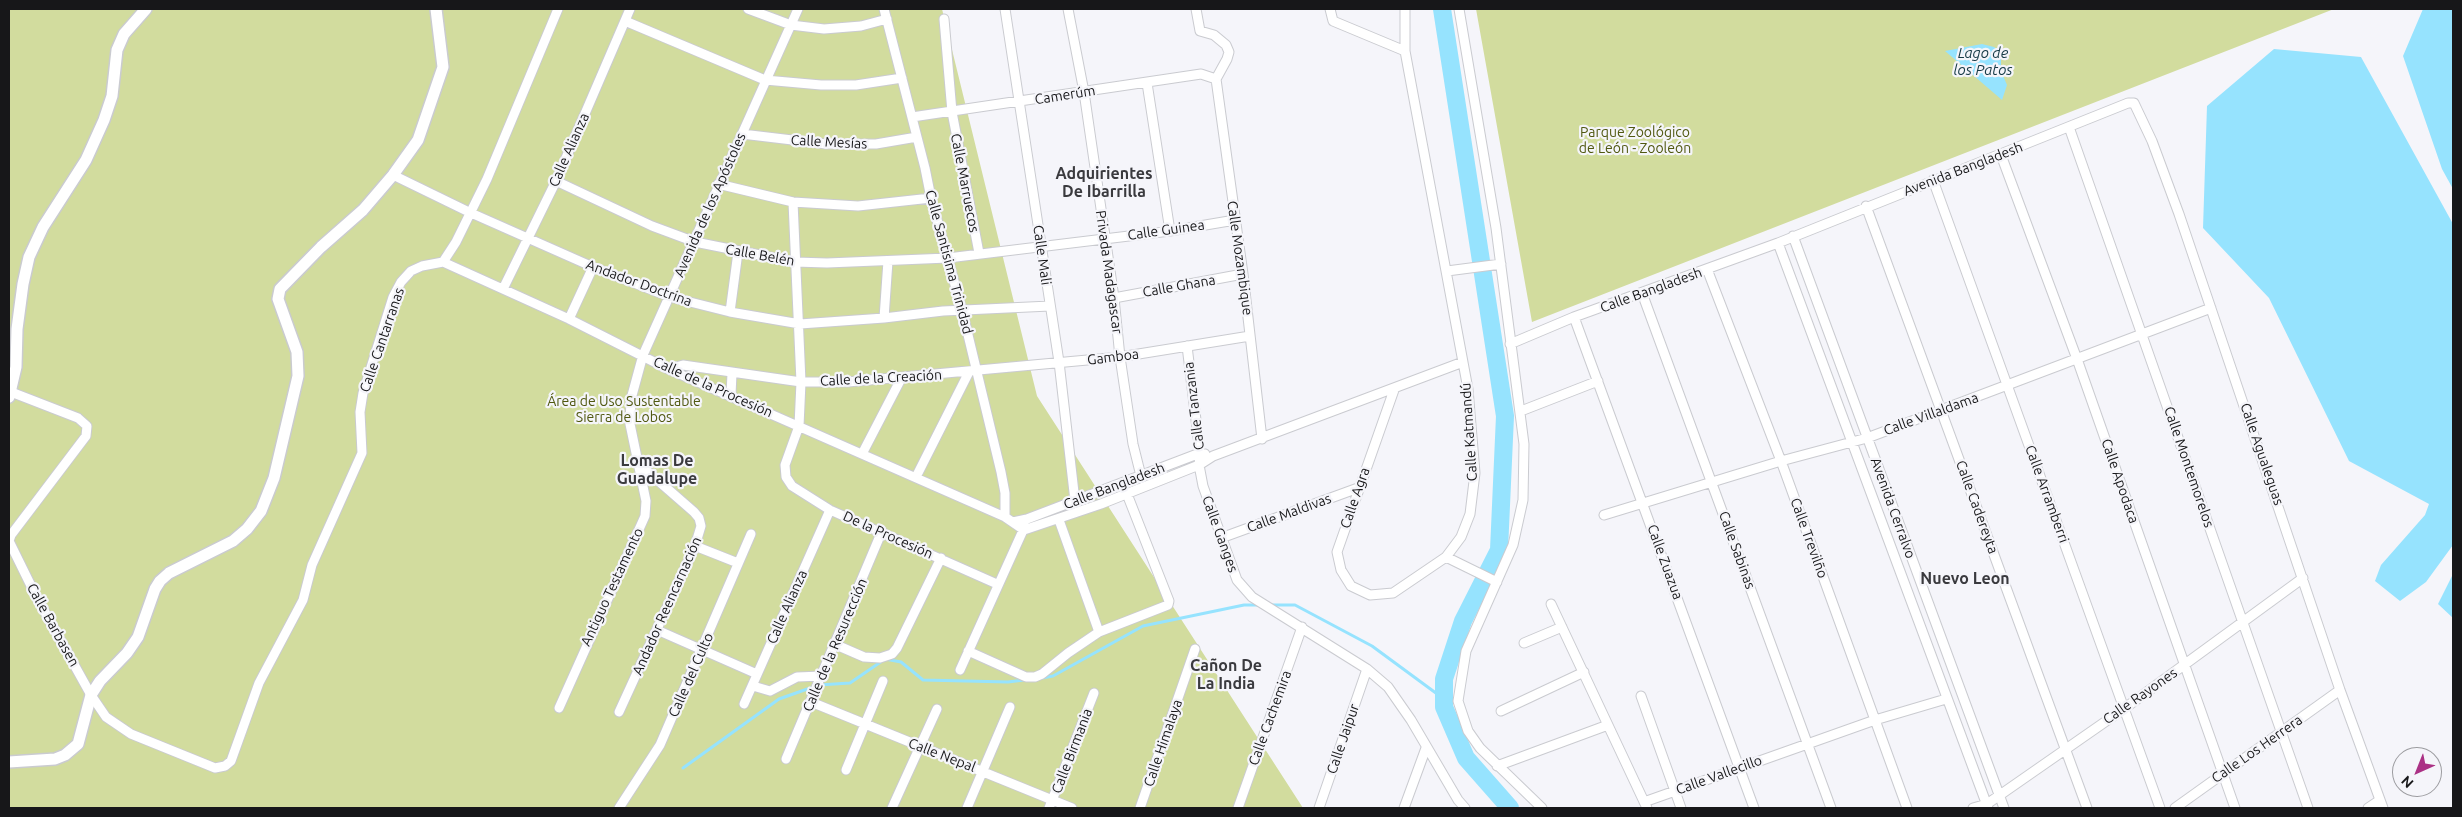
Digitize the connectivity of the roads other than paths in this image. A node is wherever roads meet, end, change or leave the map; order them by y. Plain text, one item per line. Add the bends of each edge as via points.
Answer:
1 (146, 9) edge
2 (436, 9) edge
3 (558, 9) edge
4 (630, 9) edge
5 (748, 9) edge
6 (798, 9) edge
7 (884, 9) edge
8 (1005, 9) edge
9 (1068, 9) edge
10 (1196, 9) edge
11 (1330, 9) edge
12 (1405, 9) edge
13 (1460, 9) edge
14 (944, 18) dead end
15 (887, 20) junction
16 (625, 21) junction
17 (791, 25) junction
18 (1405, 50) junction
19 (902, 78) junction
20 (1216, 78) junction
21 (765, 80) junction
22 (1147, 83) junction
23 (1084, 92) junction
24 (1020, 101) junction
25 (2134, 103) joint
26 (952, 112) junction
27 (912, 117) junction
28 (2070, 127) junction
29 (742, 134) junction
30 (916, 137) junction
31 (2002, 155) junction
32 (393, 175) junction
33 (556, 180) junction
34 (1933, 180) junction
35 (718, 184) junction
36 (931, 198) junction
37 (793, 202) junction
38 (1866, 206) junction
39 (471, 213) junction
40 (1235, 220) junction
41 (1170, 230) junction
42 (1793, 236) junction
43 (528, 238) junction
44 (1105, 239) junction
45 (695, 242) junction
46 (1778, 243) junction
47 (1040, 247) junction
48 (738, 252) junction
49 (979, 254) junction
50 (948, 258) junction
51 (888, 261) junction
52 (442, 262) junction
53 (795, 262) junction
54 (1500, 264) junction
55 (593, 267) junction
56 (1707, 270) junction
57 (1447, 271) junction
58 (1243, 274) junction
59 (503, 289) junction
60 (1642, 293) junction
61 (670, 297) junction
62 (1114, 298) junction
63 (1050, 306) junction
64 (2211, 308) junction
65 (962, 310) junction
66 (730, 312) junction
67 (1574, 317) junction
68 (884, 318) junction
69 (569, 319) junction
70 (800, 324) junction
71 (2144, 334) junction
72 (1250, 336) junction
73 (1510, 344) junction
74 (1187, 346) junction
75 (643, 355) junction
76 (1120, 357) junction
77 (2077, 359) junction
78 (1059, 362) junction
79 (1463, 362) junction
80 (668, 369) junction
81 (972, 372) junction
82 (732, 373) junction
83 (902, 377) junction
84 (1598, 381) junction
85 (801, 382) junction
86 (2008, 386) junction
87 (1394, 390) junction
88 (10, 394) edge
89 (731, 396) junction
90 (1521, 411) junction
91 (1942, 411) junction
92 (799, 426) junction
93 (1262, 438) junction
94 (1867, 438) junction
95 (1853, 440) junction
96 (1200, 453) junction
97 (862, 454) junction
98 (1213, 456) junction
99 (1781, 461) junction
100 (639, 463) junction
101 (1199, 465) junction
102 (1141, 476) junction
103 (916, 477) junction
104 (1712, 482) junction
105 (1358, 488) junction
106 (1127, 494) junction
107 (1075, 501) junction
108 (1644, 502) junction
109 (830, 510) junction
110 (1604, 515) dead end
111 (1009, 519) junction
112 (1027, 519) junction
113 (1059, 520) junction
114 (1024, 530) junction
115 (882, 531) junction
116 (751, 534) dead end
117 (1221, 538) junction
118 (695, 546) junction
119 (941, 558) junction
120 (1446, 558) junction
121 (738, 563) junction
122 (2303, 578) junction
123 (1493, 581) junction
124 (997, 584) junction
125 (1370, 595) joint
126 (1551, 604) dead end
127 (2243, 624) junction
128 (1302, 627) junction
129 (1562, 627) junction
130 (657, 630) junction
131 (1099, 632) junction
132 (1524, 643) dead end
133 (834, 644) junction
134 (1195, 649) dead end
135 (703, 650) junction
136 (968, 651) junction
137 (2184, 665) junction
138 (1367, 669) junction
139 (960, 670) dead end
140 (1584, 672) junction
141 (757, 674) junction
142 (822, 676) junction
143 (883, 681) dead end
144 (752, 686) junction
145 (2340, 690) junction
146 (1094, 693) dead end
147 (91, 695) junction
148 (1641, 696) dead end
149 (1946, 698) junction
150 (811, 702) junction
151 (744, 704) dead end
152 (1010, 707) dead end
153 (559, 708) dead end
154 (2125, 708) junction
155 (937, 709) dead end
156 (1501, 710) dead end
157 (619, 712) dead end
158 (1875, 720) junction
159 (865, 724) junction
160 (1608, 725) junction
161 (2282, 732) junction
162 (1808, 744) junction
163 (918, 747) junction
164 (1426, 748) junction
165 (2065, 749) junction
166 (786, 759) dead end
167 (9, 762) edge
168 (1496, 766) junction
169 (1740, 767) junction
170 (846, 770) dead end
171 (983, 771) junction
172 (2224, 774) junction
173 (1675, 791) junction
174 (1998, 793) junction
175 (1051, 804) edge
176 (2381, 804) edge
177 (1646, 805) edge
178 (1987, 806) edge
179 (619, 808) edge
180 (892, 808) edge
181 (967, 808) edge
182 (1072, 808) edge
183 (1140, 808) edge
184 (1238, 808) edge
185 (1319, 808) edge
186 (1404, 808) edge
187 (1465, 808) edge
188 (1540, 808) edge
189 (1681, 808) edge
190 (1754, 808) edge
191 (1832, 808) edge
192 (1907, 808) edge
193 (1973, 808) edge
194 (2004, 808) edge
195 (2087, 808) edge
196 (2160, 808) edge
197 (2174, 808) edge
198 (2235, 808) edge
199 (2308, 808) edge
200 (2368, 808) edge

1 - 88 street via 124,34 117,50 112,96 86,160 43,227 29,257
2 - 32 street via 443,67 418,140
3 - 39 street
4 - 16 street, Calle Alianza
5 - 17 street
6 - 17 street, Avenida de los Apóstoles
7 - 15 street, Calle Santisima Trinidad
8 - 24 street, Calle Mali
9 - 23 street, Privada Madagascar
10 - 20 street via 1200,31 1214,34 1226,44 1229,52
11 - 18 street via 1333,21
12 - 18 street, Calle Katmandú
13 - 54 street
14 - 26 street, Calle Marruecos
15 - 17 street via 841,29
15 - 19 street, Calle Santisima Trinidad
16 - 21 street
16 - 33 street, Calle Alianza
17 - 21 street, Avenida de los Apóstoles
18 - 57 street, Calle Katmandú
19 - 21 street via 856,85
19 - 27 street, Calle Santisima Trinidad
20 - 22 street, Camerúm via 1201,74
20 - 40 street, Calle Mozambique
21 - 29 street, Avenida de los Apóstoles
22 - 23 street, Camerúm
22 - 41 street
23 - 24 street, Camerúm
23 - 44 street, Privada Madagascar
24 - 26 street, Camerúm
24 - 47 street, Calle Mali
25 - 28 street, Avenida Bangladesh
25 - 64 street, Calle Agualeguas via 2165,174
26 - 27 street, Camerúm
26 - 49 street, Calle Marruecos
27 - 30 street, Calle Santisima Trinidad
28 - 31 street, Avenida Bangladesh
28 - 71 street, Calle Montemorelos
29 - 30 street, Calle Mesías via 826,144 876,144
29 - 35 street, Avenida de los Apóstoles
30 - 36 street, Calle Santisima Trinidad
31 - 34 street, Avenida Bangladesh
31 - 77 street, Calle Apodaca
32 - 39 street, Andador Doctrina
32 - 147 street via 363,210 280,289 278,299 297,352 298,376 274,478 261,511 248,529 233,541 169,573 160,581 138,637
33 - 43 street, Calle Alianza
33 - 45 street, Calle Belén via 652,226
34 - 38 street, Avenida Bangladesh
34 - 86 street, Calle Arramberri
35 - 37 street
35 - 45 street, Avenida de los Apóstoles
36 - 37 street via 858,206
36 - 50 street, Calle Santisima Trinidad
37 - 53 street
38 - 42 street, Avenida Bangladesh
38 - 91 street, Calle Cadereyta
39 - 43 street, Andador Doctrina
39 - 52 street
40 - 41 street, Calle Guinea
40 - 58 street, Calle Mozambique
41 - 44 street, Calle Guinea
42 - 46 street, Calle Bangladesh
42 - 94 street, Avenida Cerralvo
43 - 55 street, Andador Doctrina
43 - 59 street, Calle Alianza
44 - 47 street, Calle Guinea
44 - 62 street, Privada Madagascar
45 - 48 street, Calle Belén
45 - 61 street, Avenida de los Apóstoles
46 - 56 street, Calle Bangladesh
46 - 95 street, Avenida Cerralvo
47 - 49 street, Calle Guinea
47 - 63 street, Calle Mali
48 - 53 street, Calle Belén
48 - 66 street
49 - 50 street, Calle Guinea
50 - 51 street, Calle Belén
50 - 65 street, Calle Santisima Trinidad
51 - 53 street, Calle Belén
51 - 68 street
52 - 59 street, Calle de la Procesión
52 - 147 street, Calle Cantarranas via 411,272 401,282 394,297 363,393 360,412 362,453 312,564 302,600 253,697 226,766 215,768 117,727
53 - 70 street
54 - 57 street
54 - 73 street
55 - 61 street, Andador Doctrina
55 - 69 street
56 - 60 street, Calle Bangladesh
56 - 99 street, Calle Trevilño
57 - 79 street, Calle Katmandú
58 - 62 street, Calle Ghana
58 - 72 street, Calle Mozambique
59 - 69 street, Calle de la Procesión
60 - 67 street, Calle Bangladesh
60 - 104 street, Calle Sabinas
61 - 66 street, Andador Doctrina
61 - 75 street, Avenida de los Apóstoles
62 - 76 street, Privada Madagascar
63 - 65 street
63 - 78 street, Calle Mali
64 - 71 street, Calle Villaldama
64 - 122 street, Calle Agualeguas
65 - 68 street, Andador Doctrina
65 - 81 street, Calle Santisima Trinidad
66 - 70 street, Andador Doctrina
67 - 73 street, Calle Bangladesh
67 - 84 street, Calle Zuazua
68 - 70 street, Andador Doctrina
69 - 75 street, Calle de la Procesión
70 - 85 street
71 - 77 street, Calle Villaldama
71 - 127 street, Calle Montemorelos
72 - 74 street, Gamboa
72 - 93 street, Calle Mozambique
73 - 90 street
74 - 76 street, Gamboa
74 - 96 street, Calle Tanzania
75 - 80 street, Calle de la Procesión
75 - 100 street, Avenida de los Apóstoles via 631,399 630,424
76 - 78 street, Gamboa
76 - 102 street, Privada Madagascar
77 - 86 street, Calle Villaldama
77 - 137 street, Calle Apodaca
78 - 81 street, Gamboa
78 - 107 street, Calle Mali
79 - 87 street, Calle Bangladesh
79 - 120 street, Calle Katmandú via 1475,473 1470,514 1461,537
80 - 82 street, Calle de la Creación via 683,365
80 - 89 street, Calle de la Procesión
81 - 83 street, Calle de la Creación
81 - 103 street
81 - 111 street, Calle Santisima Trinidad via 1002,479
82 - 85 street, Calle de la Creación
82 - 89 street
83 - 85 street, Calle de la Creación
83 - 97 street
84 - 90 street
84 - 108 street, Calle Zuazua
85 - 92 street
86 - 91 street, Calle Villaldama
86 - 154 street, Calle Arramberri
87 - 93 street, Calle Bangladesh
87 - 105 street, Calle Agra
88 - 147 street, Calle Barbasen via 78,418 87,426 86,436 9,542
89 - 92 street, Calle de la Procesión
90 - 123 street via 1524,444 1522,500 1513,545
91 - 94 street, Calle Villaldama
91 - 165 street, Calle Cadereyta
92 - 97 street, Calle de la Procesión
92 - 109 street, De la Procesión via 785,465 786,477 792,486
93 - 98 street, Calle Bangladesh
94 - 95 street, Calle Villaldama
94 - 174 street, Avenida Cerralvo
95 - 99 street, Calle Villaldama
95 - 149 street, Avenida Cerralvo
96 - 98 street
96 - 101 street, Calle Tanzania
96 - 102 street, Calle Bangladesh
97 - 103 street, Calle de la Procesión
98 - 101 street, Calle Bangladesh
99 - 104 street, Calle Villaldama
99 - 158 street, Calle Trevilño
100 - 118 street, Andador Reencarnación via 699,518 701,526
100 - 153 street, Antiguo Testamento via 646,501 644,516
101 - 106 street, Calle Bangladesh
101 - 117 street, Calle Ganges
102 - 107 street, Calle Bangladesh
103 - 111 street, Calle de la Procesión
104 - 108 street, Calle Villaldama
104 - 162 street, Calle Sabinas
105 - 117 street, Calle Maldivas
105 - 125 street, Calle Agra via 1337,552 1341,570 1351,586
106 - 113 street, Calle Bangladesh
106 - 131 street via 1169,601 1165,608
107 - 112 street, Calle Bangladesh
108 - 110 street, Calle Villaldama
108 - 169 street, Calle Zuazua
109 - 115 street, De la Procesión
109 - 141 street, Calle Alianza
111 - 112 street
111 - 114 street, Calle de la Procesión
112 - 114 street
113 - 114 street, Calle Bangladesh
113 - 131 street
114 - 124 street
115 - 119 street, De la Procesión
115 - 133 street, Calle de la Resurección
116 - 121 street, Calle del Culto
117 - 128 street, Calle Ganges via 1237,580 1252,597
118 - 121 street
118 - 130 street, Andador Reencarnación
119 - 124 street, De la Procesión
119 - 133 street via 892,654 880,658 864,657
120 - 123 street
120 - 125 street, Calle Katmandú via 1393,593
121 - 135 street, Calle del Culto
122 - 127 street, Calle Rayones
122 - 145 street, Calle Agualeguas
123 - 168 street via 1466,650 1458,701 1468,731
124 - 136 street
126 - 129 street, Calle Vallecillo
127 - 137 street, Calle Rayones
127 - 161 street, Calle Montemorelos
128 - 138 street
128 - 184 street, Calle Cachemira
129 - 132 street
129 - 140 street, Calle Vallecillo
130 - 135 street
130 - 157 street, Andador Reencarnación
131 - 136 street via 1035,677 1026,677
133 - 142 street, Calle de la Resurección
134 - 183 street, Calle Himalaya
135 - 141 street
135 - 179 street, Calle del Culto via 660,745
136 - 139 street
137 - 154 street, Calle Rayones
137 - 172 street, Calle Apodaca
138 - 164 street via 1388,687
138 - 185 street, Calle Jaipur
140 - 156 street
140 - 160 street, Calle Vallecillo
141 - 144 street, Calle Alianza
142 - 144 street via 797,677 770,691
142 - 150 street, Calle de la Resurección
143 - 159 street
144 - 151 street, Calle Alianza
145 - 161 street, Calle Los Herrera
145 - 176 street, Calle Agualeguas
146 - 175 street, Calle Birmania
147 - 167 street via 78,744 65,755 55,759
148 - 173 street
149 - 158 street, Calle Vallecillo
149 - 178 street, Avenida Cerralvo
150 - 159 street, Calle Nepal
150 - 166 street, Calle de la Resurección
152 - 171 street
154 - 165 street, Calle Rayones
154 - 196 street, Calle Arramberri
155 - 163 street
158 - 162 street, Calle Vallecillo
158 - 192 street, Calle Trevilño
159 - 163 street, Calle Nepal
159 - 170 street
160 - 168 street
160 - 177 street, Calle Vallecillo
161 - 172 street, Calle Los Herrera
161 - 199 street, Calle Montemorelos
162 - 169 street, Calle Vallecillo
162 - 191 street, Calle Sabinas
163 - 171 street, Calle Nepal
163 - 180 street
164 - 186 street
164 - 187 street
165 - 174 street, Calle Rayones
165 - 195 street, Calle Cadereyta
168 - 188 street
169 - 173 street, Calle Vallecillo
169 - 190 street, Calle Zuazua
171 - 175 street, Calle Nepal
171 - 181 street
172 - 197 street, Calle Los Herrera
172 - 198 street, Calle Apodaca
173 - 177 street, Calle Vallecillo
173 - 189 street
174 - 178 street, Calle Rayones
174 - 194 street, Avenida Cerralvo
175 - 182 street, Calle Nepal
176 - 200 street
178 - 193 street, Calle Rayones

